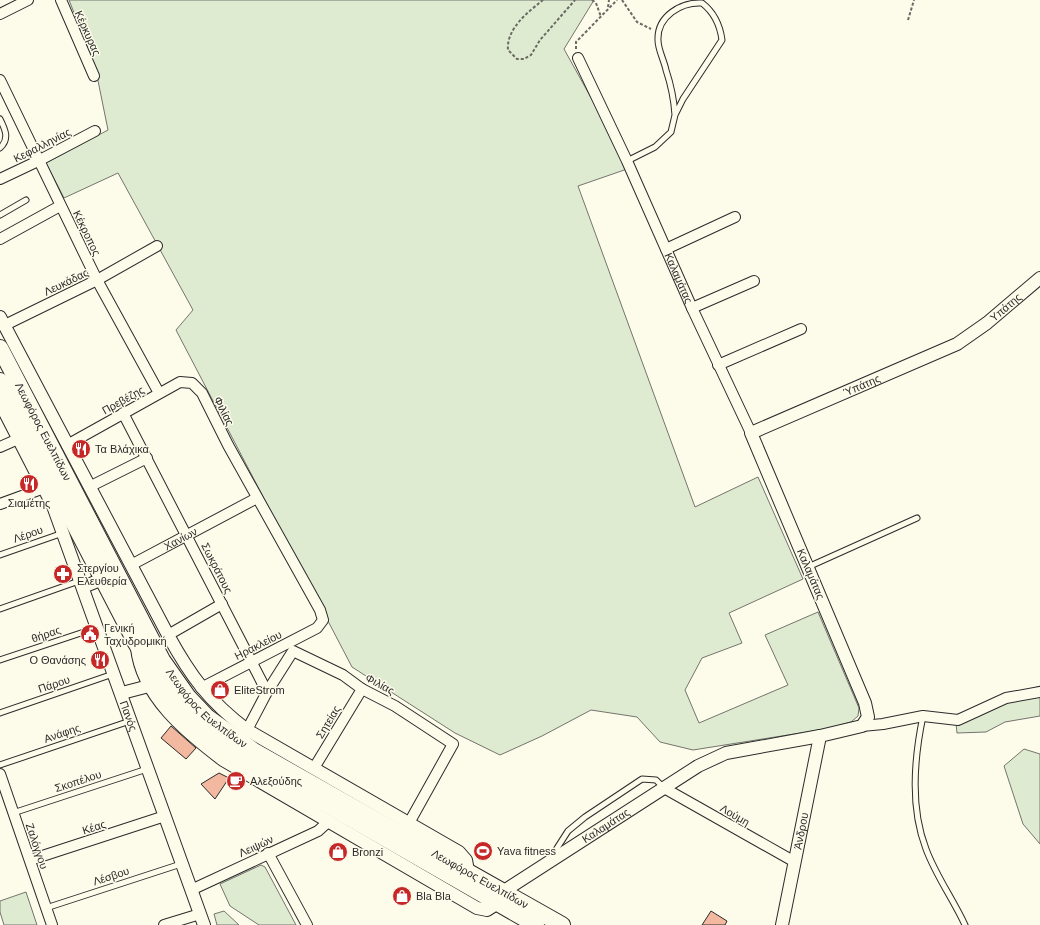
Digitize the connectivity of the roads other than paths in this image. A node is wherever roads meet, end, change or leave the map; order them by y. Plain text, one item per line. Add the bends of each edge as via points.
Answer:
1 (28, 0) edge
2 (61, 0) edge
3 (0, 14) edge
4 (578, 58) road end
5 (94, 76) dead end
6 (0, 80) edge
7 (675, 115) junction
8 (0, 119) edge
9 (95, 131) dead end
10 (0, 148) edge
11 (38, 161) junction
12 (627, 161) junction
13 (0, 179) edge
14 (26, 200) dead end
15 (60, 206) junction
16 (0, 215) edge
17 (735, 217) dead end
18 (0, 240) edge
19 (157, 246) dead end
20 (666, 249) junction
21 (1040, 278) edge
22 (97, 280) junction
23 (754, 281) dead end
24 (692, 308) junction
25 (2, 321) edge
26 (801, 329) dead end
27 (970, 336) joint
28 (0, 348) edge
29 (718, 365) junction
30 (30, 373) junction
31 (0, 381) edge
32 (192, 383) joint
33 (160, 393) junction
34 (27, 400) junction
35 (1, 406) edge
36 (123, 413) junction
37 (751, 433) junction
38 (23, 437) junction
39 (67, 444) junction
40 (0, 447) edge
41 (146, 458) junction
42 (44, 488) junction
43 (92, 492) junction
44 (257, 498) junction
45 (0, 504) edge
46 (58, 505) junction
47 (917, 518) dead end
48 (89, 522) junction
49 (63, 533) junction
50 (186, 535) junction
51 (0, 555) edge
52 (131, 565) junction
53 (808, 568) junction
54 (109, 576) junction
55 (82, 586) junction
56 (222, 604) junction
57 (0, 609) edge
58 (323, 620) joint
59 (97, 627) junction
60 (168, 635) junction
61 (136, 644) junction
62 (290, 647) junction
63 (0, 660) edge
64 (252, 661) junction
65 (184, 664) junction
66 (170, 673) junction
67 (114, 674) junction
68 (149, 686) junction
69 (201, 688) junction
70 (362, 689) junction
71 (267, 692) junction
72 (1040, 692) edge
73 (122, 693) junction
74 (0, 713) edge
75 (923, 716) junction
76 (131, 721) junction
77 (862, 726) junction
78 (247, 730) junction
79 (820, 736) junction
80 (0, 765) edge
81 (246, 767) junction
82 (314, 768) junction
83 (148, 769) junction
84 (0, 774) edge
85 (664, 788) junction
86 (13, 813) junction
87 (165, 816) junction
88 (329, 821) junction
89 (409, 823) junction
90 (268, 853) junction
91 (30, 860) junction
92 (795, 862) junction
93 (182, 863) junction
94 (547, 863) junction
95 (468, 871) junction
96 (192, 890) junction
97 (501, 897) junction
98 (46, 908) junction
99 (202, 919) edge
100 (532, 924) edge
101 (52, 925) edge
102 (164, 925) edge
103 (307, 925) edge
104 (562, 925) edge
105 (782, 925) edge
106 (965, 925) edge

1 - 3 street
2 - 5 street, Κέρκυρας
4 - 12 street, Καλαμάτας
6 - 11 street, Κέκροπος
7 - 7 lane via 670,80 658,40 659,29 671,11 702,3 709,8 721,29 722,40
7 - 12 lane via 671,132 664,141
8 - 10 lane via 6,140
9 - 11 street, Κεφαλληνίας
11 - 13 street, Κεφαλληνίας
11 - 15 street, Κέκροπος
12 - 20 street, Καλαμάτας
14 - 16 lane
15 - 18 street
15 - 22 street, Κέκροπος
17 - 20 street
19 - 22 street, Λευκάδας
20 - 24 street, Καλαμάτας
21 - 27 street, Υπάτης
22 - 25 street, Λευκάδας
22 - 33 street, Κέκροπος
23 - 24 street
24 - 29 street, Καλαμάτας
25 - 30 street
26 - 29 street
27 - 37 street, Ύπάτης via 934,355
28 - 34 main road, Λεωφόρος Ευελπίδων
29 - 37 street, Καλαμάτας
30 - 34 street
30 - 39 street
31 - 38 main road, Λεωφόρος Ευελπίδων
32 - 33 street, Πρεβέζης via 180,382
32 - 44 street, Φιλίας via 202,393
33 - 36 street, Πρεβέζης
34 - 48 main road, Λεωφόρος Ευελπίδων
35 - 38 street, Πανός
36 - 39 street, Πρεβέζης
36 - 41 street, Σωκράτους
37 - 53 street, Καλαμάτας
38 - 40 street
38 - 42 street, Πανός
38 - 46 main road, Λεωφόρος Ευελπίδων
39 - 43 street
41 - 43 street
41 - 50 street, Σωκράτους
42 - 45 street
42 - 46 street, Πανός
43 - 48 street
43 - 52 street
44 - 50 street, Χανίων
44 - 58 street, Φιλίας via 320,610
46 - 49 street, Πανός
46 - 54 main road, Λεωφόρος Ευελπίδων
47 - 53 lane
48 - 54 main road, Λεωφόρος Ευελπίδων
49 - 51 lane, Λέρου
49 - 55 street, Πανός
50 - 52 street, Χανίων
50 - 56 street, Σωκράτους
52 - 54 street, Χανίων
52 - 60 street
53 - 77 street, Καλαμάτας via 865,703 868,717
54 - 55 street, Χανίων via 93,588
54 - 61 main road, Λεωφόρος Ευελπίδων
54 - 66 main road, Λεωφόρος Ευελπίδων
55 - 57 lane
55 - 59 street, Πανός
56 - 60 street
56 - 64 street, Σωκράτους
58 - 62 street, Ηρακλείου via 317,628
59 - 63 lane, θήρας
59 - 67 street, Πανός
60 - 65 street
61 - 68 street, Καλαμάτας via 138,663
61 - 81 main road, Λεωφόρος Ευελπίδων via 159,682 178,706 200,729
62 - 64 street, Ηρακλείου
62 - 70 street, Φιλίας via 343,675
62 - 71 street
64 - 69 street, Ηρακλείου
64 - 71 street, Σωκράτους
65 - 66 street
65 - 69 street
66 - 95 main road, Λεωφόρος Ευελπίδων via 207,717 254,751
67 - 73 street, Πανός
67 - 74 lane, Πάρου
68 - 73 street
68 - 81 street, Καλαμάτας via 195,738 223,760
69 - 78 street via 227,715
70 - 82 street, Σητείας
70 - 89 street, Φιλίας via 395,706 453,744
71 - 78 street
72 - 75 street via 1006,698 958,720
73 - 76 street, Πανός
75 - 77 street
75 - 106 lane via 915,797 918,821 925,848
76 - 80 lane, Ανάφης
76 - 83 street, Πανός
77 - 79 street, Καλαμάτας
78 - 82 street
79 - 85 street, Καλαμάτας via 716,756
79 - 92 street, Άνδρου
81 - 88 street, Καλαμάτας
81 - 97 main road, Λεωφόρος Ευελπίδων
82 - 89 street
83 - 86 lane, Σκοπέλου
83 - 87 street, Πανός
84 - 86 street, Ζαλόγγου
85 - 92 street, Λούμη
85 - 94 street, Καλαμάτας
85 - 94 lane via 656,780 642,779 568,831
86 - 91 street, Ζαλόγγου
87 - 91 street, Κέας
87 - 93 street, Πανός
88 - 90 street, Λειψών via 318,831
88 - 97 street, Καλαμάτας via 477,908 487,910
89 - 95 street via 459,852 466,860
90 - 96 street, Λειψών
90 - 103 street
91 - 98 street, Ζαλόγγου
92 - 105 street, Άνδρου
93 - 96 street, Πανός
93 - 98 lane, Λέσβου
94 - 97 street, Καλαμάτας
95 - 97 main road, Λεωφόρος Ευελπίδων
96 - 99 street, Πανός
97 - 100 main road, Λεωφόρος Ευελπίδων
97 - 104 main road, Λεωφόρος Ευελπίδων
98 - 101 street, Ζαλόγγου
99 - 102 street

